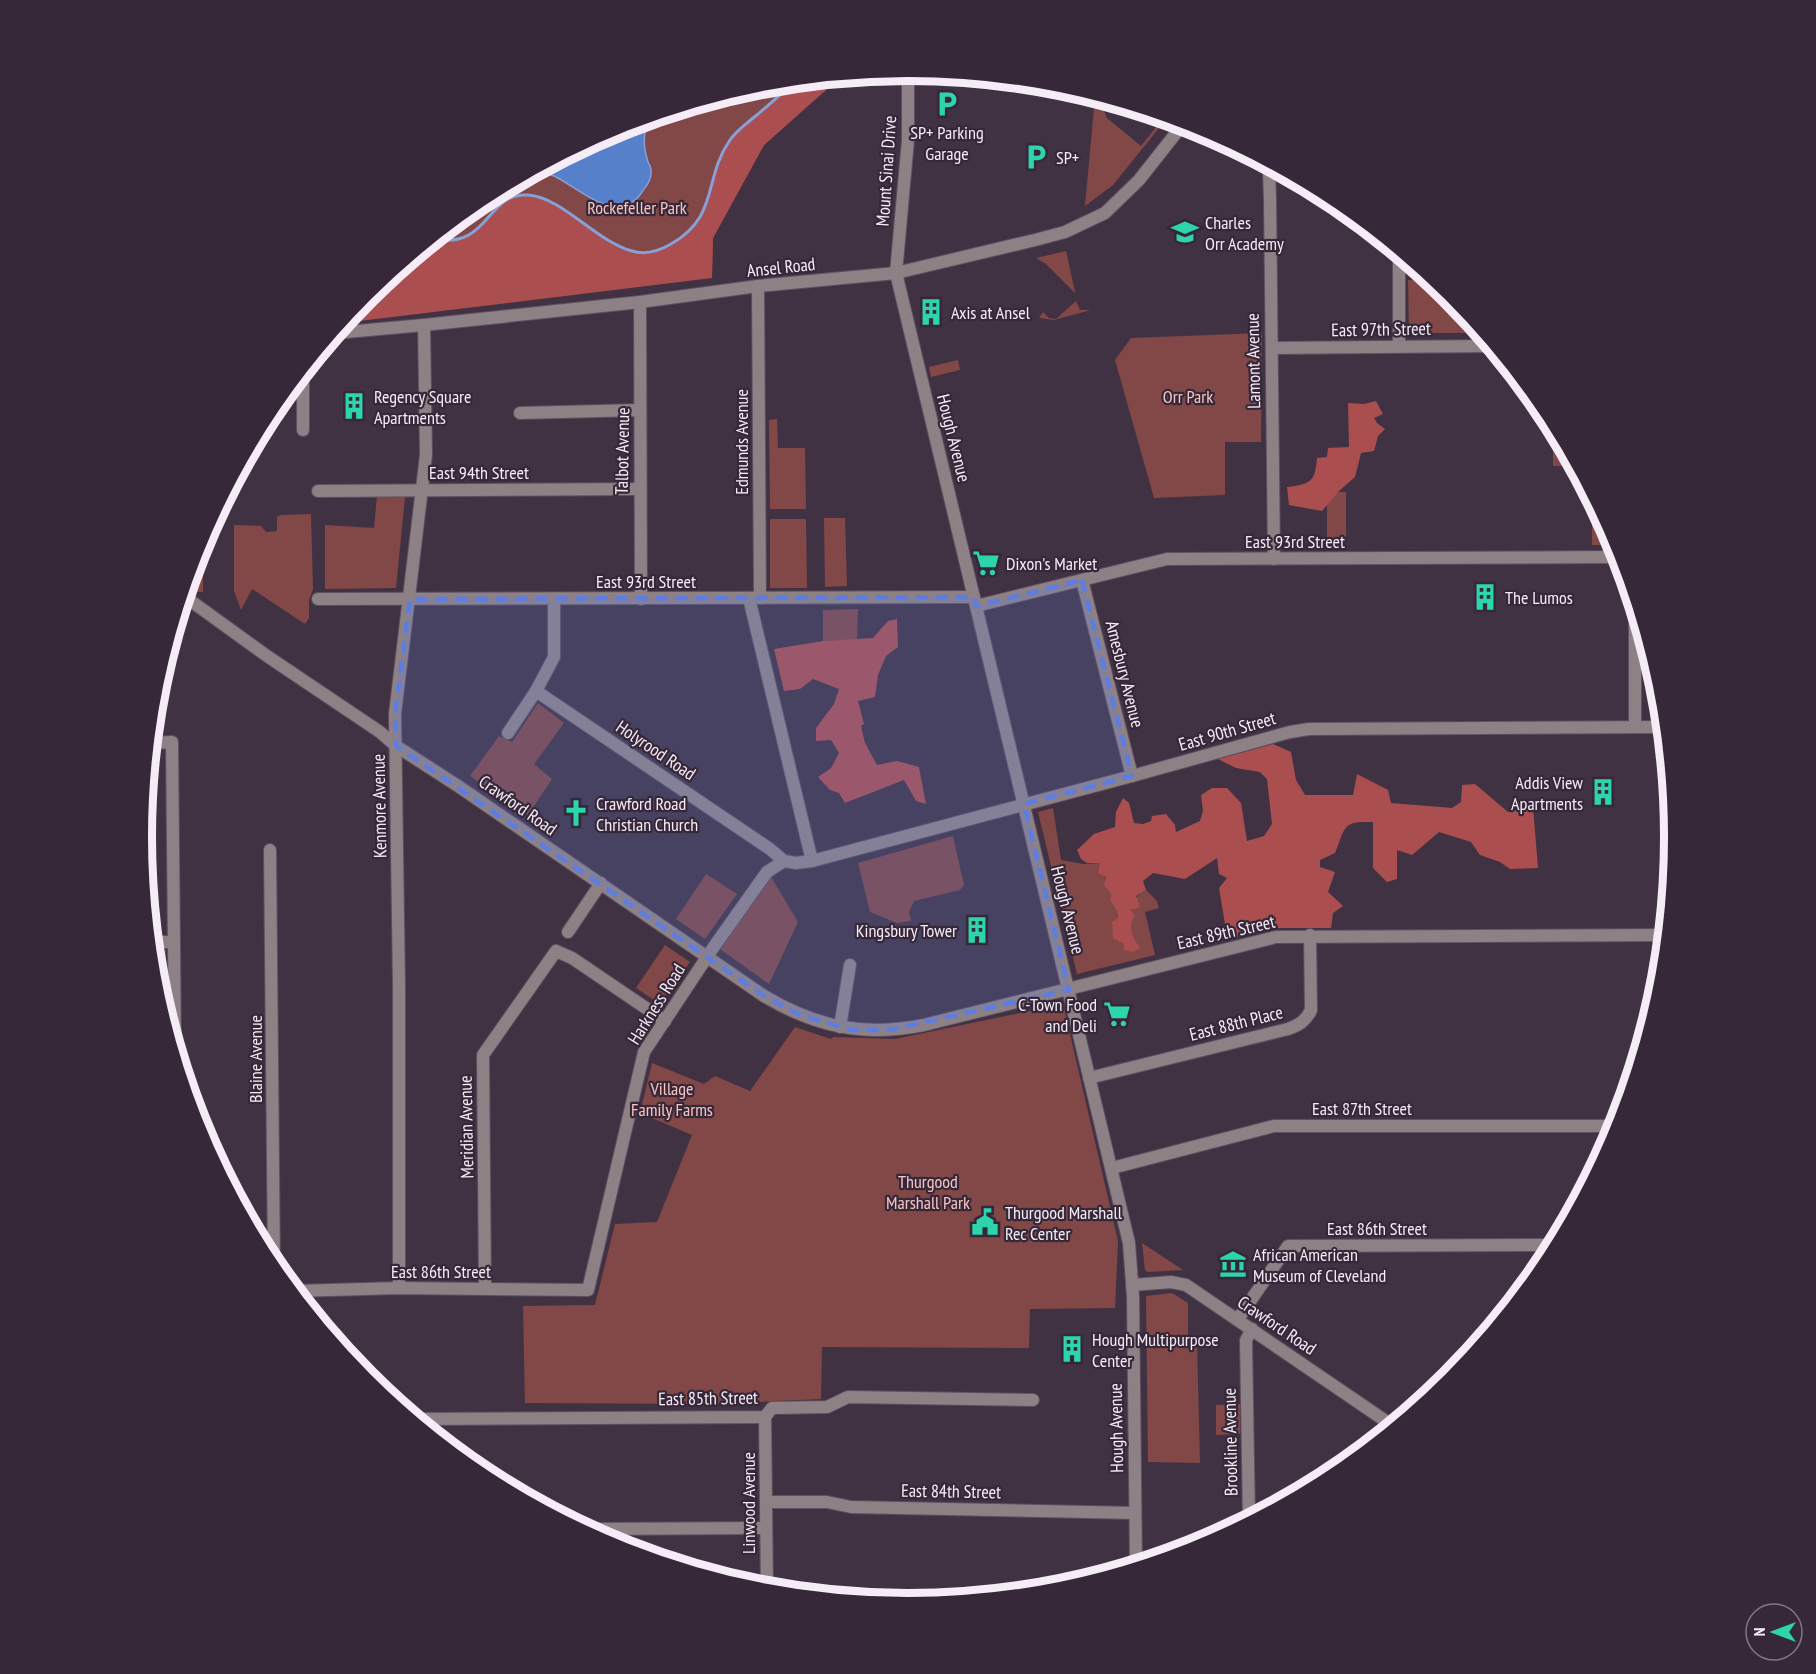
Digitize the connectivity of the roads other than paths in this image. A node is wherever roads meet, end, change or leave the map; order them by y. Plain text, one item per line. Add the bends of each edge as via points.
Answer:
1 (908, 81) edge
2 (1177, 131) edge
3 (1269, 173) edge
4 (1399, 263) edge
5 (896, 273) junction
6 (758, 286) junction
7 (640, 302) junction
8 (424, 325) junction
9 (346, 332) edge
10 (1399, 346) junction
11 (1482, 346) edge
12 (1272, 348) junction
13 (303, 384) edge
14 (640, 410) junction
15 (520, 413) dead end
16 (303, 430) dead end
17 (639, 489) junction
18 (423, 490) junction
19 (318, 491) dead end
20 (1610, 557) edge
21 (1274, 559) junction
22 (1082, 580) junction
23 (754, 598) junction
24 (318, 599) dead end
25 (410, 599) junction
26 (554, 599) junction
27 (641, 599) junction
28 (190, 600) edge
29 (975, 602) junction
30 (1635, 631) edge
31 (536, 691) junction
32 (1635, 727) junction
33 (1656, 727) edge
34 (508, 733) dead end
35 (158, 743) edge
36 (396, 746) junction
37 (1132, 776) junction
38 (1024, 804) junction
39 (270, 850) dead end
40 (784, 861) junction
41 (812, 861) junction
42 (601, 883) junction
43 (568, 932) dead end
44 (1310, 935) junction
45 (1658, 935) edge
46 (159, 942) edge
47 (174, 942) junction
48 (707, 957) junction
49 (850, 965) dead end
50 (1070, 990) junction
51 (175, 1018) edge
52 (665, 1022) junction
53 (840, 1028) junction
54 (1089, 1078) junction
55 (1606, 1126) edge
56 (1112, 1168) junction
57 (1544, 1245) edge
58 (274, 1249) edge
59 (1132, 1285) junction
60 (399, 1288) junction
61 (485, 1288) junction
62 (588, 1290) joint
63 (303, 1291) edge
64 (1238, 1319) junction
65 (1252, 1329) junction
66 (1033, 1400) dead end
67 (765, 1417) junction
68 (427, 1419) edge
69 (1386, 1421) edge
70 (766, 1502) junction
71 (1249, 1511) edge
72 (1135, 1513) junction
73 (766, 1528) junction
74 (607, 1530) edge
75 (1136, 1558) edge
76 (767, 1579) edge

1 - 5 street, Mount Sinai Drive via 908,140
2 - 5 street, Ansel Road via 1124,196 1094,220 1065,232
3 - 12 street, Lamont Avenue
4 - 10 street
5 - 6 street, Ansel Road
5 - 29 street, Hough Avenue
6 - 7 street, Ansel Road
6 - 23 street, Edmunds Avenue
7 - 8 street, Ansel Road
7 - 14 street, Talbot Avenue
8 - 9 street, Ansel Road
8 - 18 street, Kenmore Avenue
10 - 11 street, East 97th Street
10 - 12 street, East 97th Street
12 - 21 street, Lamont Avenue
13 - 16 street
14 - 15 street
14 - 17 street, Talbot Avenue
17 - 18 street, East 94th Street
17 - 27 street, Talbot Avenue
18 - 19 street, East 94th Street
18 - 25 street, Kenmore Avenue
20 - 21 street, East 93rd Street
21 - 22 street, East 93rd Street via 1167,559
22 - 29 street, East 93rd Street
22 - 37 street, Amesbury Avenue
23 - 27 street, East 93rd Street
23 - 29 street, East 93rd Street
23 - 41 street, Edmunds Avenue
24 - 25 street, East 93rd Street
25 - 26 street, East 93rd Street
25 - 36 street, Kenmore Avenue via 395,714
26 - 27 street, East 93rd Street
26 - 31 street via 554,657
28 - 36 street, Crawford Road
29 - 38 street, Hough Avenue
30 - 32 street
31 - 34 street
31 - 40 street, Holyrood Road
32 - 33 street, East 90th Street
32 - 37 street, East 90th Street via 1309,729
35 - 47 street via 172,742
36 - 42 street, Crawford Road
36 - 60 street, Kenmore Avenue
37 - 38 street, East 90th Street
38 - 41 street, East 90th Street
38 - 50 street, Hough Avenue
39 - 58 street, Blaine Avenue
40 - 41 street
40 - 48 street, Harkness Road via 767,872
42 - 43 street
42 - 48 street, Crawford Road
44 - 45 street, East 89th Street
44 - 50 street, East 89th Street via 1276,937
44 - 54 street, East 88th Place via 1311,1010 1299,1024
46 - 47 street
47 - 51 street
48 - 52 street, Harkness Road
48 - 53 street, Crawford Road via 783,1007
49 - 53 street
50 - 53 street, East 89th Street via 913,1028
50 - 54 street, Hough Avenue
52 - 61 street, Meridian Avenue via 556,951 483,1055
52 - 62 street, Harkness Road via 644,1052
54 - 56 street, Hough Avenue
55 - 56 street, East 87th Street via 1274,1126
56 - 59 street, Hough Avenue via 1129,1243
57 - 64 street, East 86th Street via 1288,1246
59 - 64 street, Crawford Road via 1179,1283
59 - 72 street, Hough Avenue
60 - 61 street, East 86th Street
60 - 63 street, East 86th Street
61 - 62 street, East 86th Street
64 - 65 street, Crawford Road
65 - 69 street, Crawford Road
65 - 71 street, Brookline Avenue via 1246,1340
66 - 67 street, East 85th Street via 848,1397 827,1407 772,1408
67 - 68 street, East 85th Street
67 - 70 street, Linwood Avenue
70 - 72 street, East 84th Street
70 - 73 street, Linwood Avenue
72 - 75 street, Hough Avenue
73 - 74 street
73 - 76 street, Linwood Avenue

